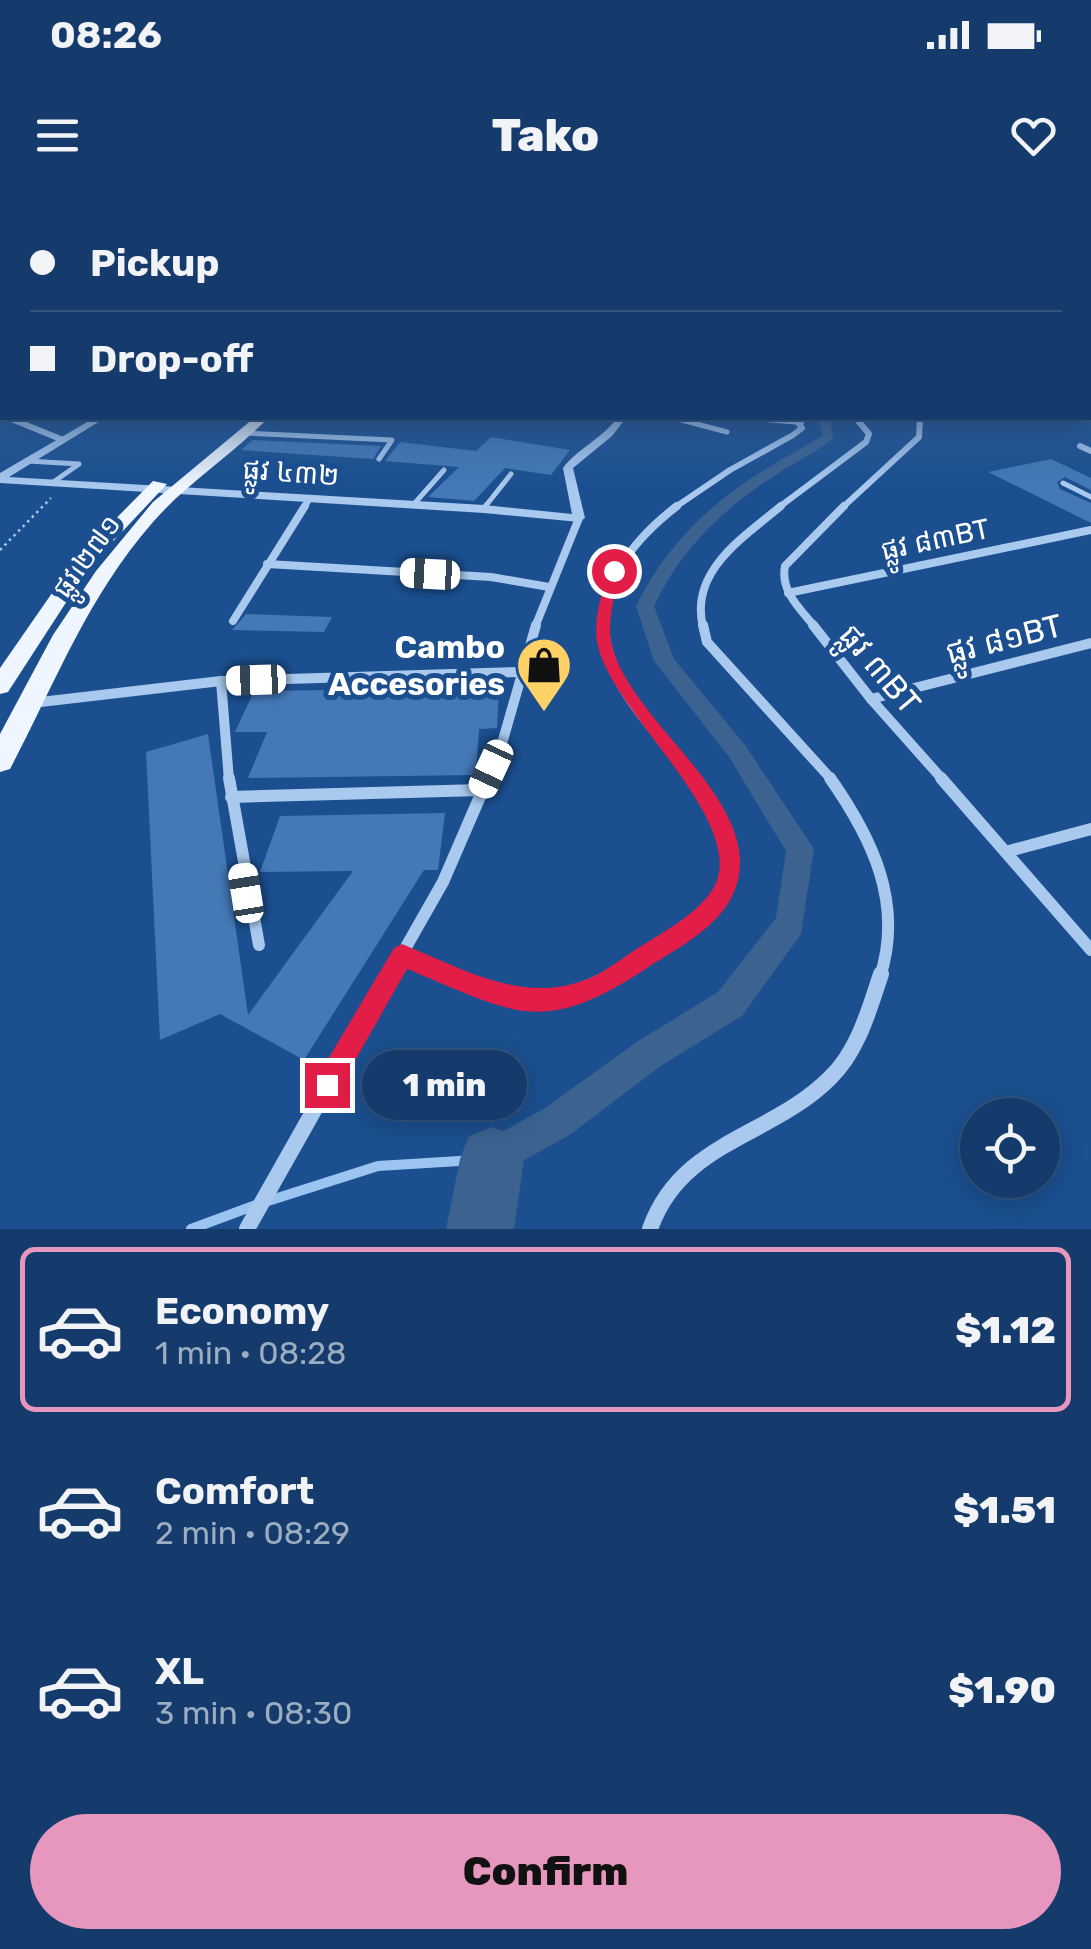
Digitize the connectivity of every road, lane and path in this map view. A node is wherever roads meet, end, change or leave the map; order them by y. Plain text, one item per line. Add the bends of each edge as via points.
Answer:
1 (14, 420) edge
2 (97, 420) edge
3 (620, 420) edge
4 (682, 420) edge
5 (798, 420) edge
6 (858, 420) edge
7 (920, 420) edge
8 (241, 425) edge
9 (727, 432) dead end
10 (63, 440) junction
11 (1080, 446) dead end
12 (1091, 451) edge
13 (379, 459) dead end
14 (28, 461) junction
15 (444, 470) dead end
16 (511, 474) dead end
17 (0, 479) edge
18 (58, 483) junction
19 (1063, 483) dead end
20 (153, 488) junction
21 (176, 489) junction
22 (1091, 497) edge
23 (310, 498) junction
24 (414, 504) junction
25 (484, 509) junction
26 (578, 518) junction
27 (1091, 530) edge
28 (0, 550) edge
29 (267, 564) junction
30 (549, 587) junction
31 (788, 593) junction
32 (233, 621) dead end
33 (1091, 643) edge
34 (520, 672) junction
35 (221, 682) junction
36 (0, 686) edge
37 (871, 699) junction
38 (26, 704) junction
39 (0, 762) edge
40 (480, 790) junction
41 (231, 797) junction
42 (1091, 829) edge
43 (1009, 851) junction
44 (259, 945) dead end
45 (1091, 950) edge
46 (402, 956) junction
47 (247, 1229) edge
48 (650, 1229) edge

1 - 10 street
2 - 10 street
3 - 26 street via 568,468
4 - 9 lane
5 - 46 street via 802,428 793,436 734,466 643,534 614,571 605,607 604,645 625,691 728,836 732,870 717,901 685,931 596,988 541,1003 506,997
6 - 48 street via 869,434 866,442 722,555 711,572 701,618 707,642 841,788 883,880 890,938 871,1010 835,1074 685,1167 654,1211
7 - 31 street via 919,437 786,566
8 - 13 lane via 392,440
8 - 20 main road, ផ្លូវ ២៧១
8 - 21 main road, ផ្លូវ ២៧១
10 - 14 street
11 - 12 street
14 - 17 street
14 - 18 lane via 79,464
15 - 24 lane
16 - 25 lane
17 - 18 street, ផ្លូវ ៤៣២
18 - 20 street, ផ្លូវ ៤៣២
18 - 28 path
19 - 22 lane
20 - 21 street, ផ្លូវ ៤៣២
20 - 36 main road, ផ្លូវ ២៧១ via 82,564
21 - 23 street, ផ្លូវ ៤៣២
21 - 38 main road, ផ្លូវ ២៧១ via 110,564
23 - 24 street, ផ្លូវ ៤៣២
23 - 29 street
24 - 25 street, ផ្លូវ ៤៣២
25 - 26 street, ផ្លូវ ៤៣២
26 - 30 street
27 - 31 street, ផ្លូវ ៨៣BT
29 - 30 street via 491,577
29 - 32 street
30 - 34 street
31 - 37 street, ផ្លូវ ៣BT
33 - 37 street, ផ្លូវ ៨១BT
34 - 35 street
34 - 40 street via 501,747
35 - 38 street
35 - 41 street
37 - 43 street, ផ្លូវ ៣BT
38 - 39 main road, ផ្លូវ ២៧១
40 - 41 street
40 - 46 street via 443,882
41 - 44 street
42 - 43 street
43 - 45 street, ផ្លូវ ៣BT
46 - 47 street

